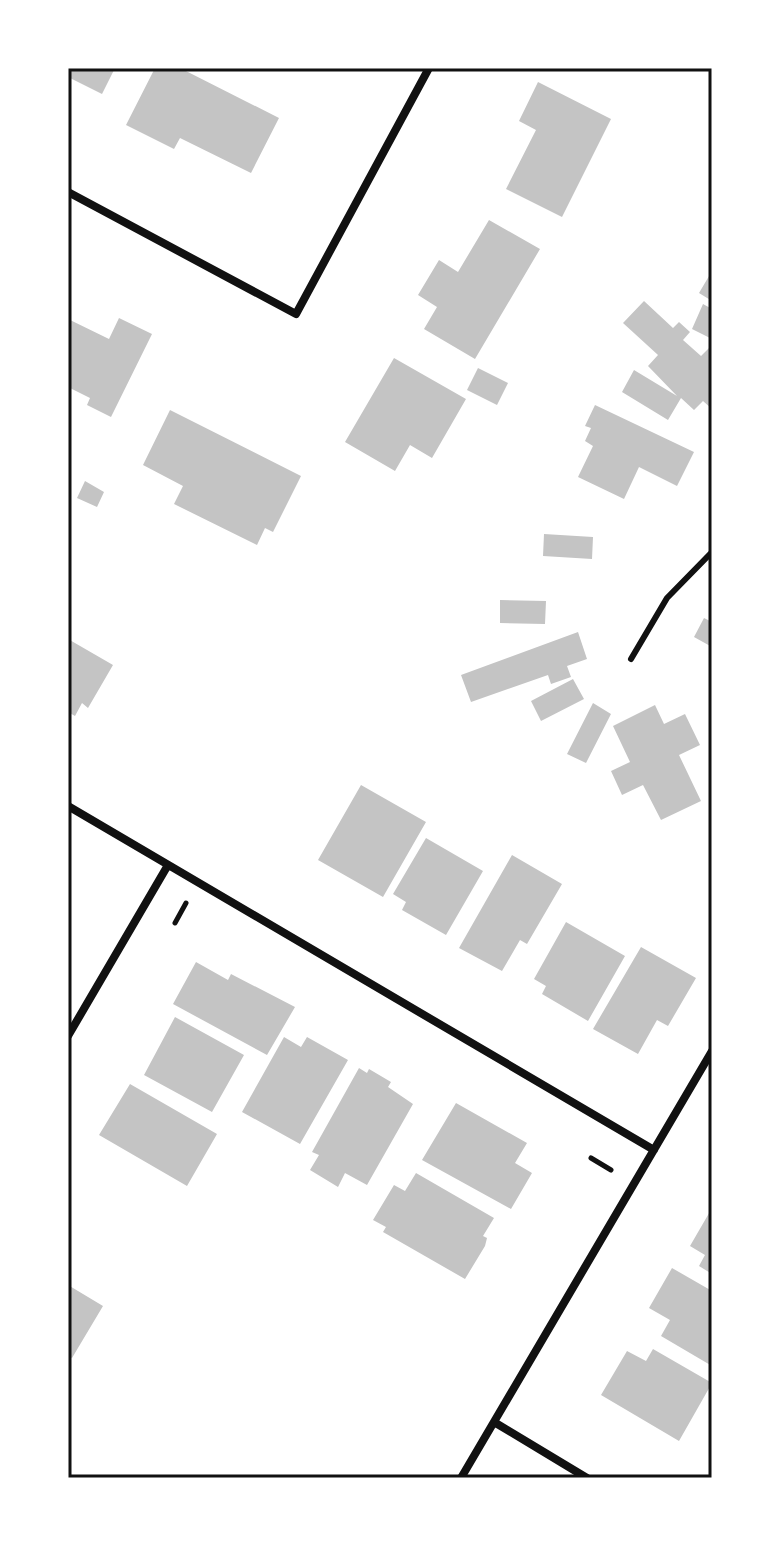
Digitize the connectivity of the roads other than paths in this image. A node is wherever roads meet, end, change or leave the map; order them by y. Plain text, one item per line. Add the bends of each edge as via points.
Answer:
1 (429, 68) edge
2 (68, 192) edge
3 (712, 552) edge
4 (631, 659) dead end
5 (68, 806) edge
6 (168, 865) junction
7 (68, 1036) edge
8 (712, 1051) edge
9 (654, 1150) junction
10 (494, 1422) junction
11 (461, 1478) edge
12 (587, 1478) edge

1 - 2 street via 296,314
3 - 4 lane via 667,598
5 - 6 street
6 - 7 street
6 - 9 street
8 - 9 street
9 - 10 street
10 - 11 street
10 - 12 street

